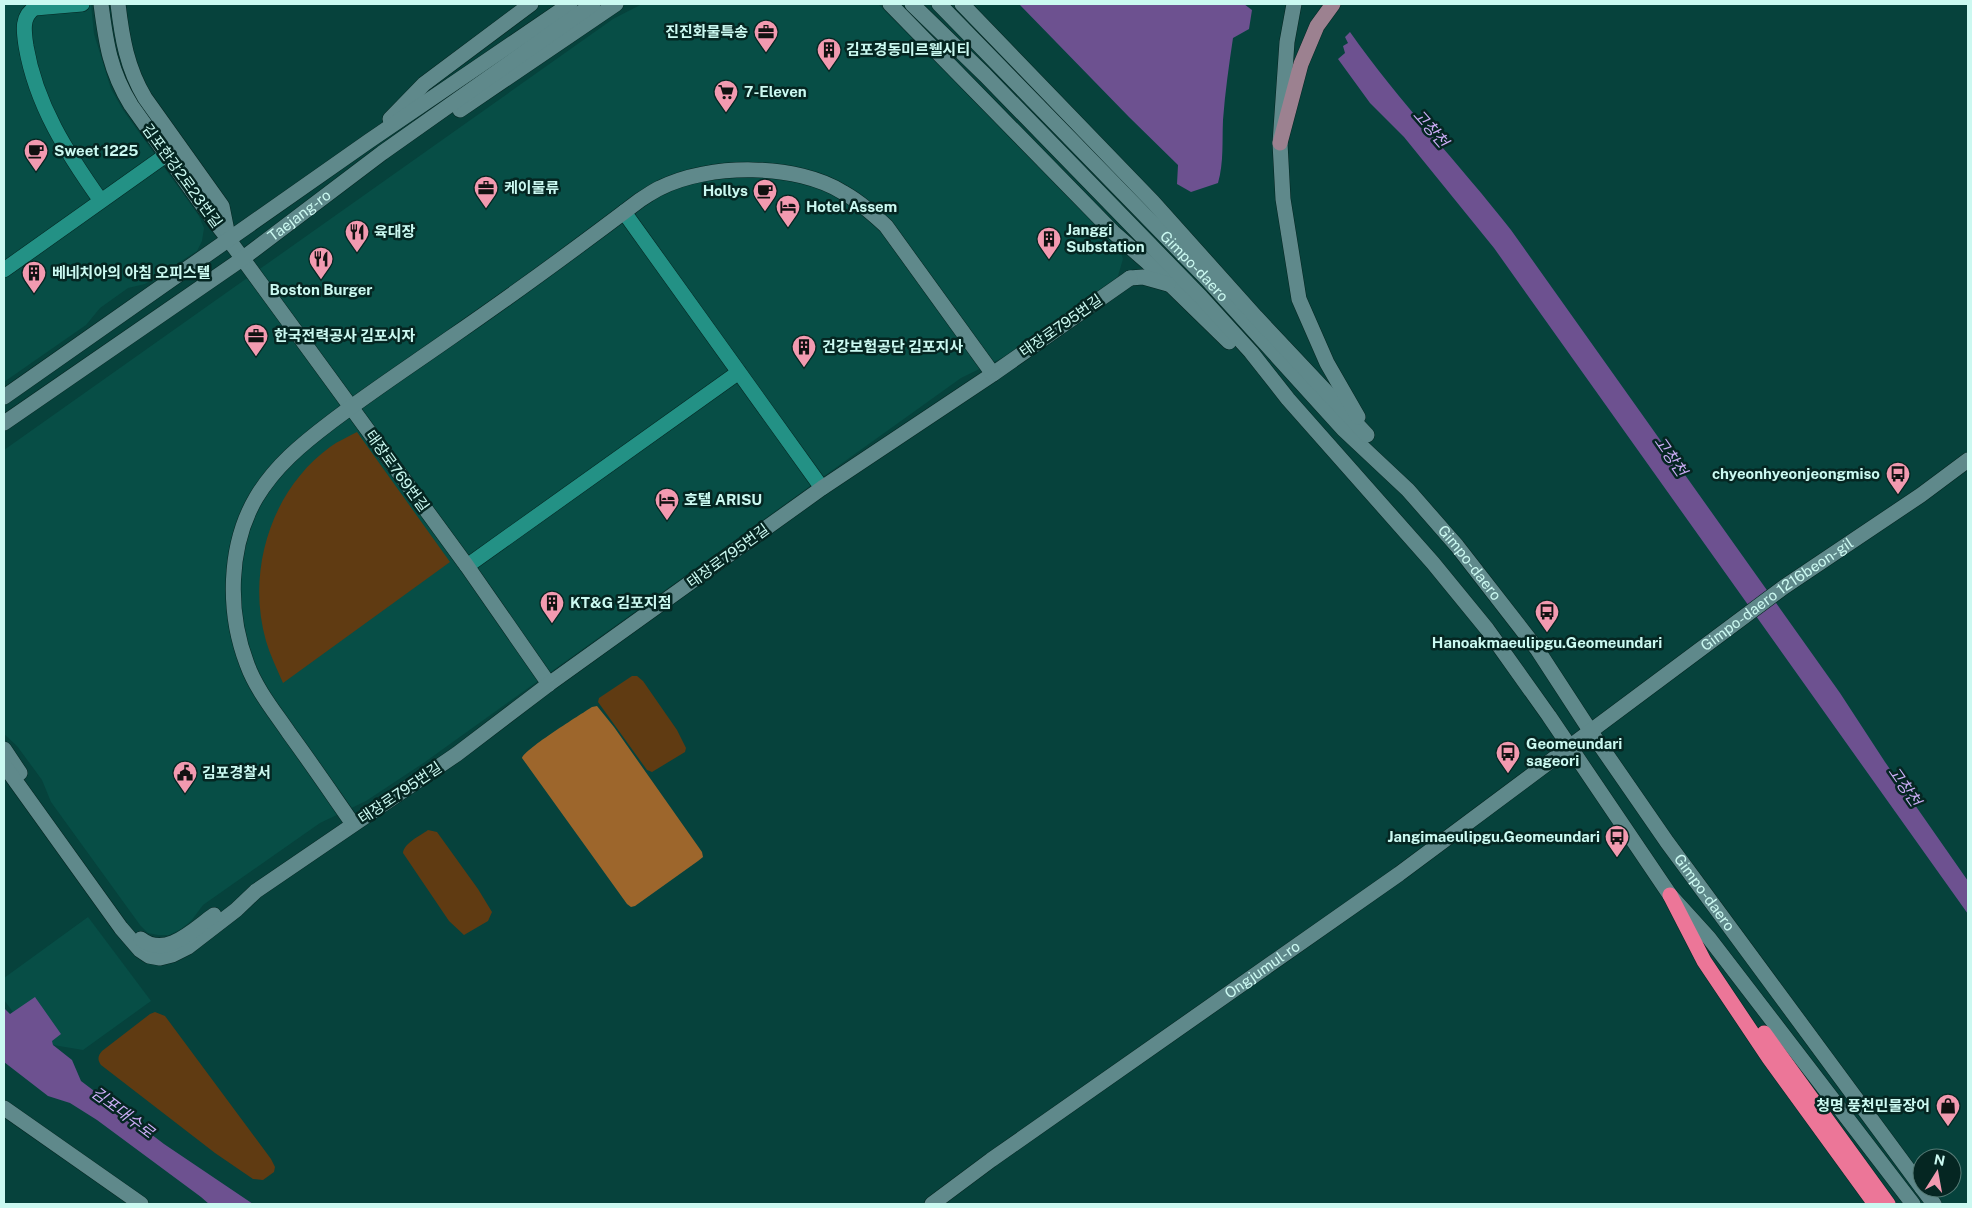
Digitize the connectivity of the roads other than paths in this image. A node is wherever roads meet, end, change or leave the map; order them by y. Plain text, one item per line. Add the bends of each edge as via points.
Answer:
1 (82, 4) edge
2 (101, 4) edge
3 (118, 4) edge
4 (531, 4) edge
5 (570, 4) edge
6 (592, 4) edge
7 (616, 4) edge
8 (890, 4) edge
9 (912, 4) edge
10 (938, 4) edge
11 (962, 4) edge
12 (1294, 4) edge
13 (1333, 4) edge
14 (368, 141) junction
15 (1280, 143) junction
16 (382, 153) junction
17 (166, 155) junction
18 (101, 201) junction
19 (624, 212) junction
20 (1120, 238) junction
21 (229, 240) junction
22 (242, 259) junction
23 (4, 270) edge
24 (1130, 278) junction
25 (1170, 284) junction
26 (739, 372) junction
27 (993, 374) junction
28 (4, 397) edge
29 (1288, 399) junction
30 (350, 407) junction
31 (4, 423) edge
32 (1367, 435) junction
33 (1968, 460) edge
34 (822, 488) junction
35 (1408, 490) junction
36 (468, 566) junction
37 (549, 684) junction
38 (1591, 732) junction
39 (1569, 748) junction
40 (4, 749) edge
41 (4, 765) edge
42 (353, 824) junction
43 (256, 891) junction
44 (1670, 895) junction
45 (1704, 961) junction
46 (4, 1108) edge
47 (1912, 1174) edge
48 (141, 1204) edge
49 (932, 1204) edge
50 (1875, 1204) edge
51 (1888, 1204) edge
52 (1912, 1204) edge

1 - 18 street via 35,8 26,18 25,40 41,101 71,158
2 - 17 street, 김포한강2로23번길 via 106,46 115,74 131,105
3 - 21 street, 김포한강2로23번길 via 123,45 135,81 222,206
4 - 14 street via 424,84
5 - 14 street, Taejang-ro
6 - 16 street, Taejang-ro
7 - 16 street via 445,120
8 - 20 street, Gimpo-daero
9 - 29 street, Gimpo-daero via 1201,297
10 - 35 street, Gimpo-daero via 1207,280 1343,429
11 - 32 street, Gimpo-daero via 1159,209
12 - 15 street via 1287,42
13 - 15 main road via 1318,26 1301,64
14 - 21 street, Taejang-ro
15 - 32 street via 1283,199 1298,299 1327,363
16 - 22 street, Taejang-ro
17 - 18 street
17 - 21 street, 김포한강2로23번길
18 - 23 street
19 - 26 street
19 - 27 street via 660,187 723,171 778,171 812,179 843,192 886,226
19 - 30 street
20 - 24 street via 1130,257
20 - 25 street, Gimpo-daero
21 - 22 street, 태장로769번길
21 - 28 street, Taejang-ro
22 - 30 street, 태장로769번길
22 - 31 street, Taejang-ro
24 - 25 street via 1143,277
24 - 27 street, 태장로795번길
25 - 29 street, Gimpo-daero
26 - 34 street
26 - 36 street
27 - 34 street, 태장로795번길
29 - 39 street, Gimpo-daero via 1475,614
30 - 36 street, 태장로769번길
30 - 42 street via 286,459 255,500 238,550 234,604 238,634 251,674
32 - 35 street
33 - 38 street, Gimpo-daero 1216beon-gil via 1741,618
34 - 37 street, 태장로795번길
35 - 38 street, Gimpo-daero via 1457,546 1537,649
36 - 37 street, 태장로769번길
37 - 42 street, 태장로795번길 via 457,754
38 - 39 street, Ongjumul-ro
38 - 47 street, Gimpo-daero via 1667,842
39 - 44 street, Gimpo-daero
39 - 49 street, Ongjumul-ro via 1399,874
40 - 43 street, 태장로795번길 via 127,923 149,945 158,947 180,939 229,903
41 - 43 street, 태장로795번길 via 121,928 149,956 166,957 188,947
42 - 43 street, 태장로795번길
44 - 45 highway
44 - 52 street, Gimpo-daero via 1710,938
45 - 50 highway via 1769,1058
45 - 51 highway via 1757,1023
46 - 48 street

